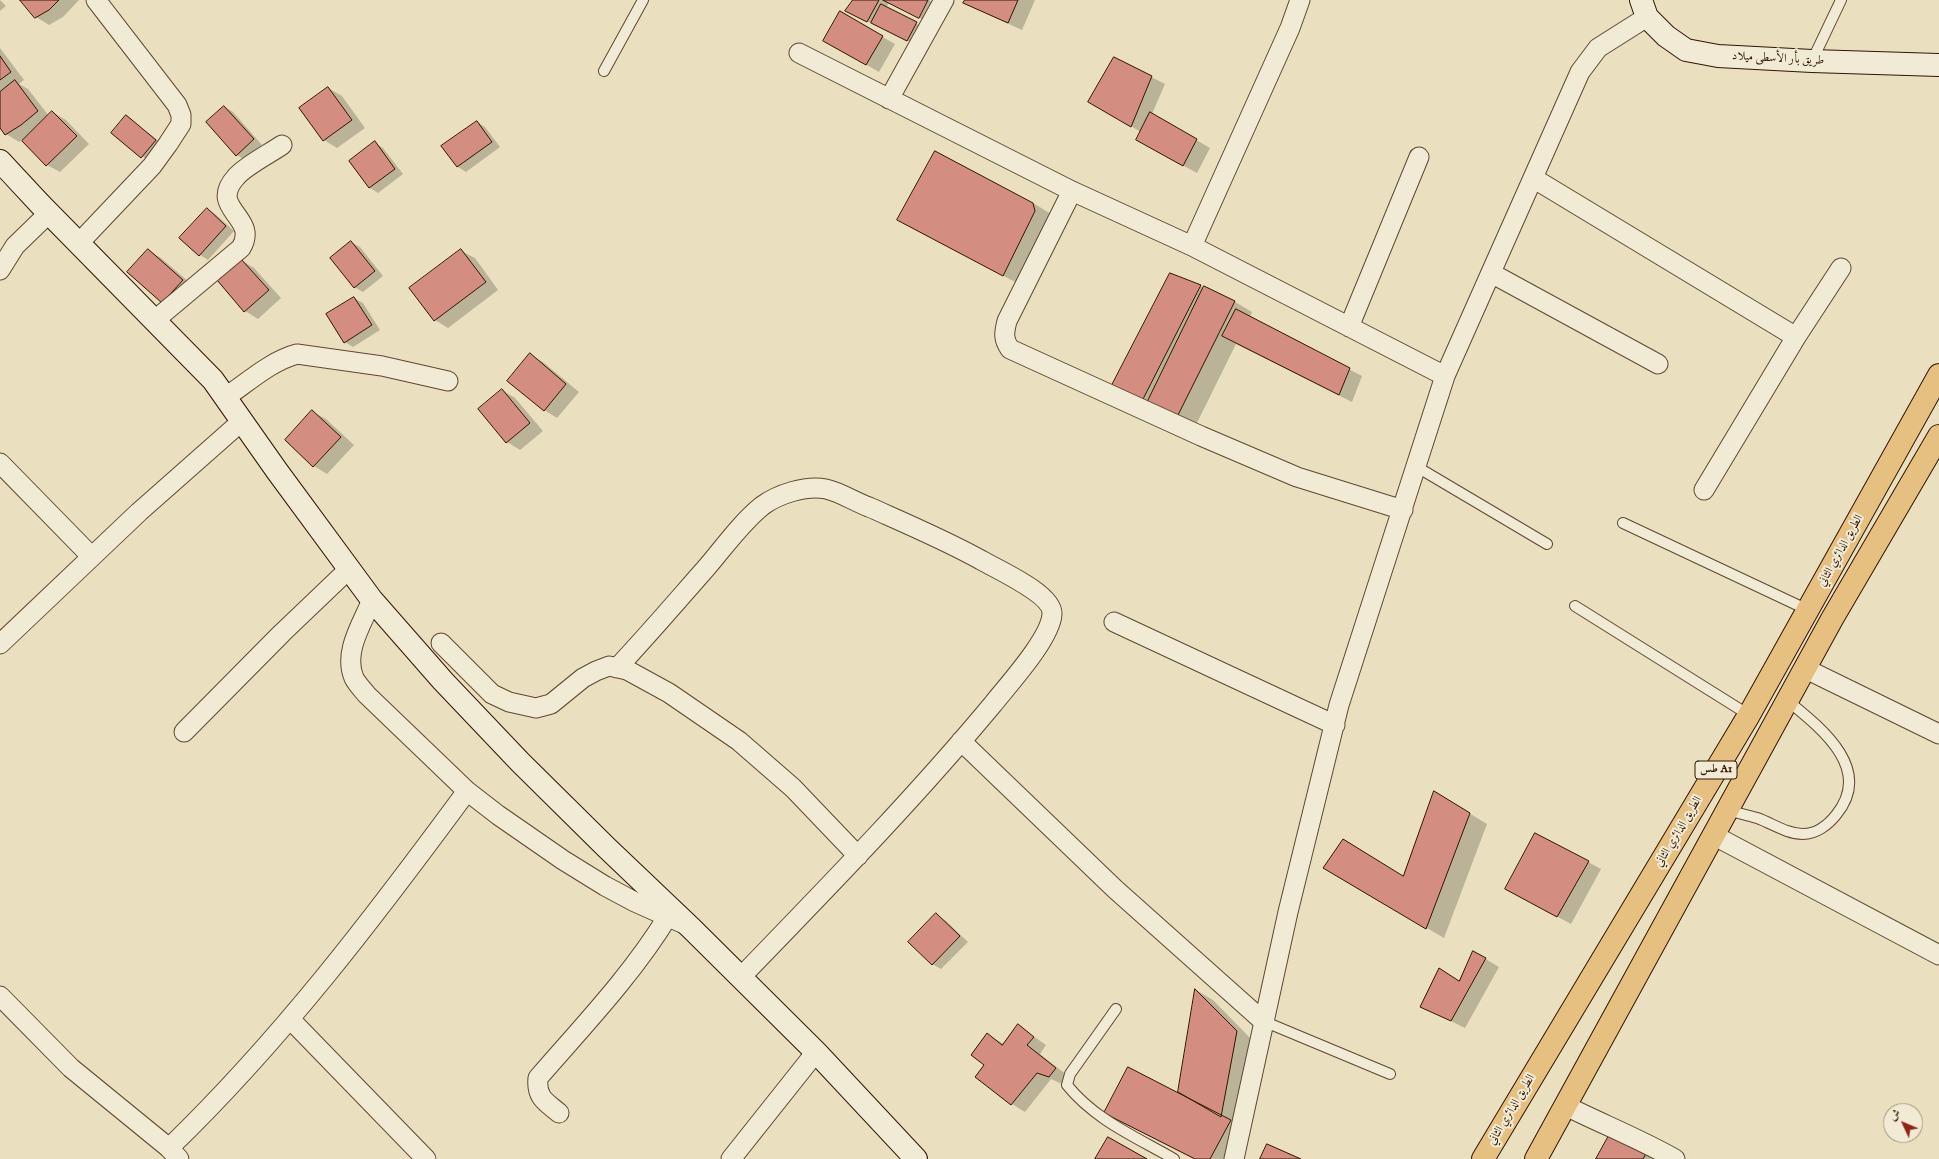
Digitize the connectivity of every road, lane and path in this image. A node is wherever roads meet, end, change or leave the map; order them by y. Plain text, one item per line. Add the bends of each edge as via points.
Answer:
1 (96, 0) edge
2 (643, 0) edge
3 (944, 0) edge
4 (1300, 0) edge
5 (1841, 0) edge
6 (1644, 8) edge
7 (799, 53) dead end
8 (1812, 61) junction
9 (1939, 65) edge
10 (604, 72) dead end
11 (889, 99) junction
12 (282, 145) dead end
13 (1419, 156) dead end
14 (0, 160) edge
15 (1533, 178) junction
16 (1072, 191) junction
17 (49, 213) junction
18 (79, 243) junction
19 (1192, 246) junction
20 (1841, 268) dead end
21 (0, 270) edge
22 (1491, 273) junction
23 (155, 320) junction
24 (1349, 327) junction
25 (1796, 337) junction
26 (1658, 364) dead end
27 (1939, 375) edge
28 (1446, 376) junction
29 (448, 381) dead end
30 (226, 397) junction
31 (242, 421) junction
32 (1939, 436) edge
33 (0, 463) edge
34 (1417, 467) junction
35 (1704, 490) dead end
36 (1403, 510) junction
37 (1623, 523) dead end
38 (1547, 544) dead end
39 (91, 556) junction
40 (349, 569) junction
41 (372, 600) junction
42 (1575, 606) dead end
43 (1808, 610) junction
44 (1114, 622) dead end
45 (441, 643) dead end
46 (0, 644) edge
47 (617, 668) junction
48 (1806, 669) junction
49 (1788, 702) junction
50 (1749, 715) junction
51 (1335, 725) junction
52 (184, 732) dead end
53 (1939, 734) edge
54 (961, 741) junction
55 (466, 791) junction
56 (1727, 810) junction
57 (1713, 835) junction
58 (1667, 852) junction
59 (858, 856) junction
60 (668, 916) junction
61 (691, 928) junction
62 (1939, 955) edge
63 (741, 978) junction
64 (0, 996) edge
65 (1116, 1009) dead end
66 (290, 1019) junction
67 (1263, 1021) junction
68 (816, 1052) junction
69 (1390, 1074) dead end
70 (1566, 1106) junction
71 (559, 1113) dead end
72 (174, 1153) edge
73 (426, 1159) edge
74 (730, 1159) edge
75 (916, 1159) edge
76 (1174, 1159) edge
77 (1234, 1159) edge
78 (1483, 1159) edge
79 (1496, 1159) edge
80 (1536, 1159) edge
81 (1675, 1159) edge

1 - 18 street via 177,105 181,124 152,166
2 - 10 lane
3 - 11 street
4 - 19 street via 1290,28
5 - 8 lane
6 - 8 street, طريق بأر الأسطى ميلاد via 1666,36 1686,50 1718,56
6 - 15 street via 1598,48 1580,72
7 - 11 street
8 - 9 street, طريق بأر الأسطى ميلاد
11 - 16 street
12 - 23 street via 236,176 228,188 228,205 245,230 246,237 241,248
13 - 24 street
14 - 17 street
15 - 22 street
15 - 25 street
16 - 19 street
16 - 36 street via 1006,321 1003,333 1010,349 1297,477
17 - 18 street
17 - 21 street via 14,246
18 - 23 street
19 - 24 street
20 - 25 street
22 - 26 street
22 - 28 street
23 - 30 street
24 - 28 street
25 - 35 street
27 - 43 highway, الطريق الدائري الثاني / طس A1
28 - 34 street
29 - 30 street via 382,366 297,354 272,365
30 - 31 street
31 - 39 street
31 - 40 street
32 - 48 highway, طس A1 via 1832,619
33 - 39 street
34 - 36 street
34 - 38 lane
36 - 51 street
37 - 43 lane
39 - 46 street
40 - 41 street
40 - 52 street
41 - 55 street via 352,647 350,666 354,679 389,718
41 - 61 street via 443,681 520,762
42 - 50 lane
43 - 50 highway, الطريق الدائري الثاني / طس A1
44 - 51 street
45 - 47 street via 492,694 509,702 536,708 551,704 583,678 596,671 609,666
47 - 54 street via 762,507 785,494 826,489 972,555 1044,597 1051,605 1052,616 1047,630 1026,664
47 - 59 street via 627,670 669,694 738,741 793,788
48 - 49 highway, طس A1
48 - 53 street
49 - 56 highway, طس A1
49 - 56 lane via 1818,726 1838,749 1848,767 1848,791 1840,810 1823,827 1802,834
50 - 58 highway, الطريق الدائري الثاني / طس A1
51 - 67 street
54 - 59 street
54 - 67 street via 1115,889
55 - 60 street via 586,874 635,902
55 - 66 street via 400,882
56 - 57 highway, طس A1
57 - 62 street
57 - 70 highway, طس A1
58 - 78 highway, الطريق الدائري الثاني / طس A1
58 - 79 highway via 1646,899
59 - 63 street
60 - 61 street
60 - 71 street via 633,968 538,1078 537,1089 540,1097
61 - 63 street
63 - 68 street
64 - 72 street via 71,1068
65 - 76 lane via 1070,1074 1067,1085 1079,1100 1099,1116
66 - 72 street via 205,1114
66 - 73 street
67 - 69 lane
67 - 77 street
68 - 74 street
68 - 75 street
70 - 80 highway, طس A1
70 - 81 street

